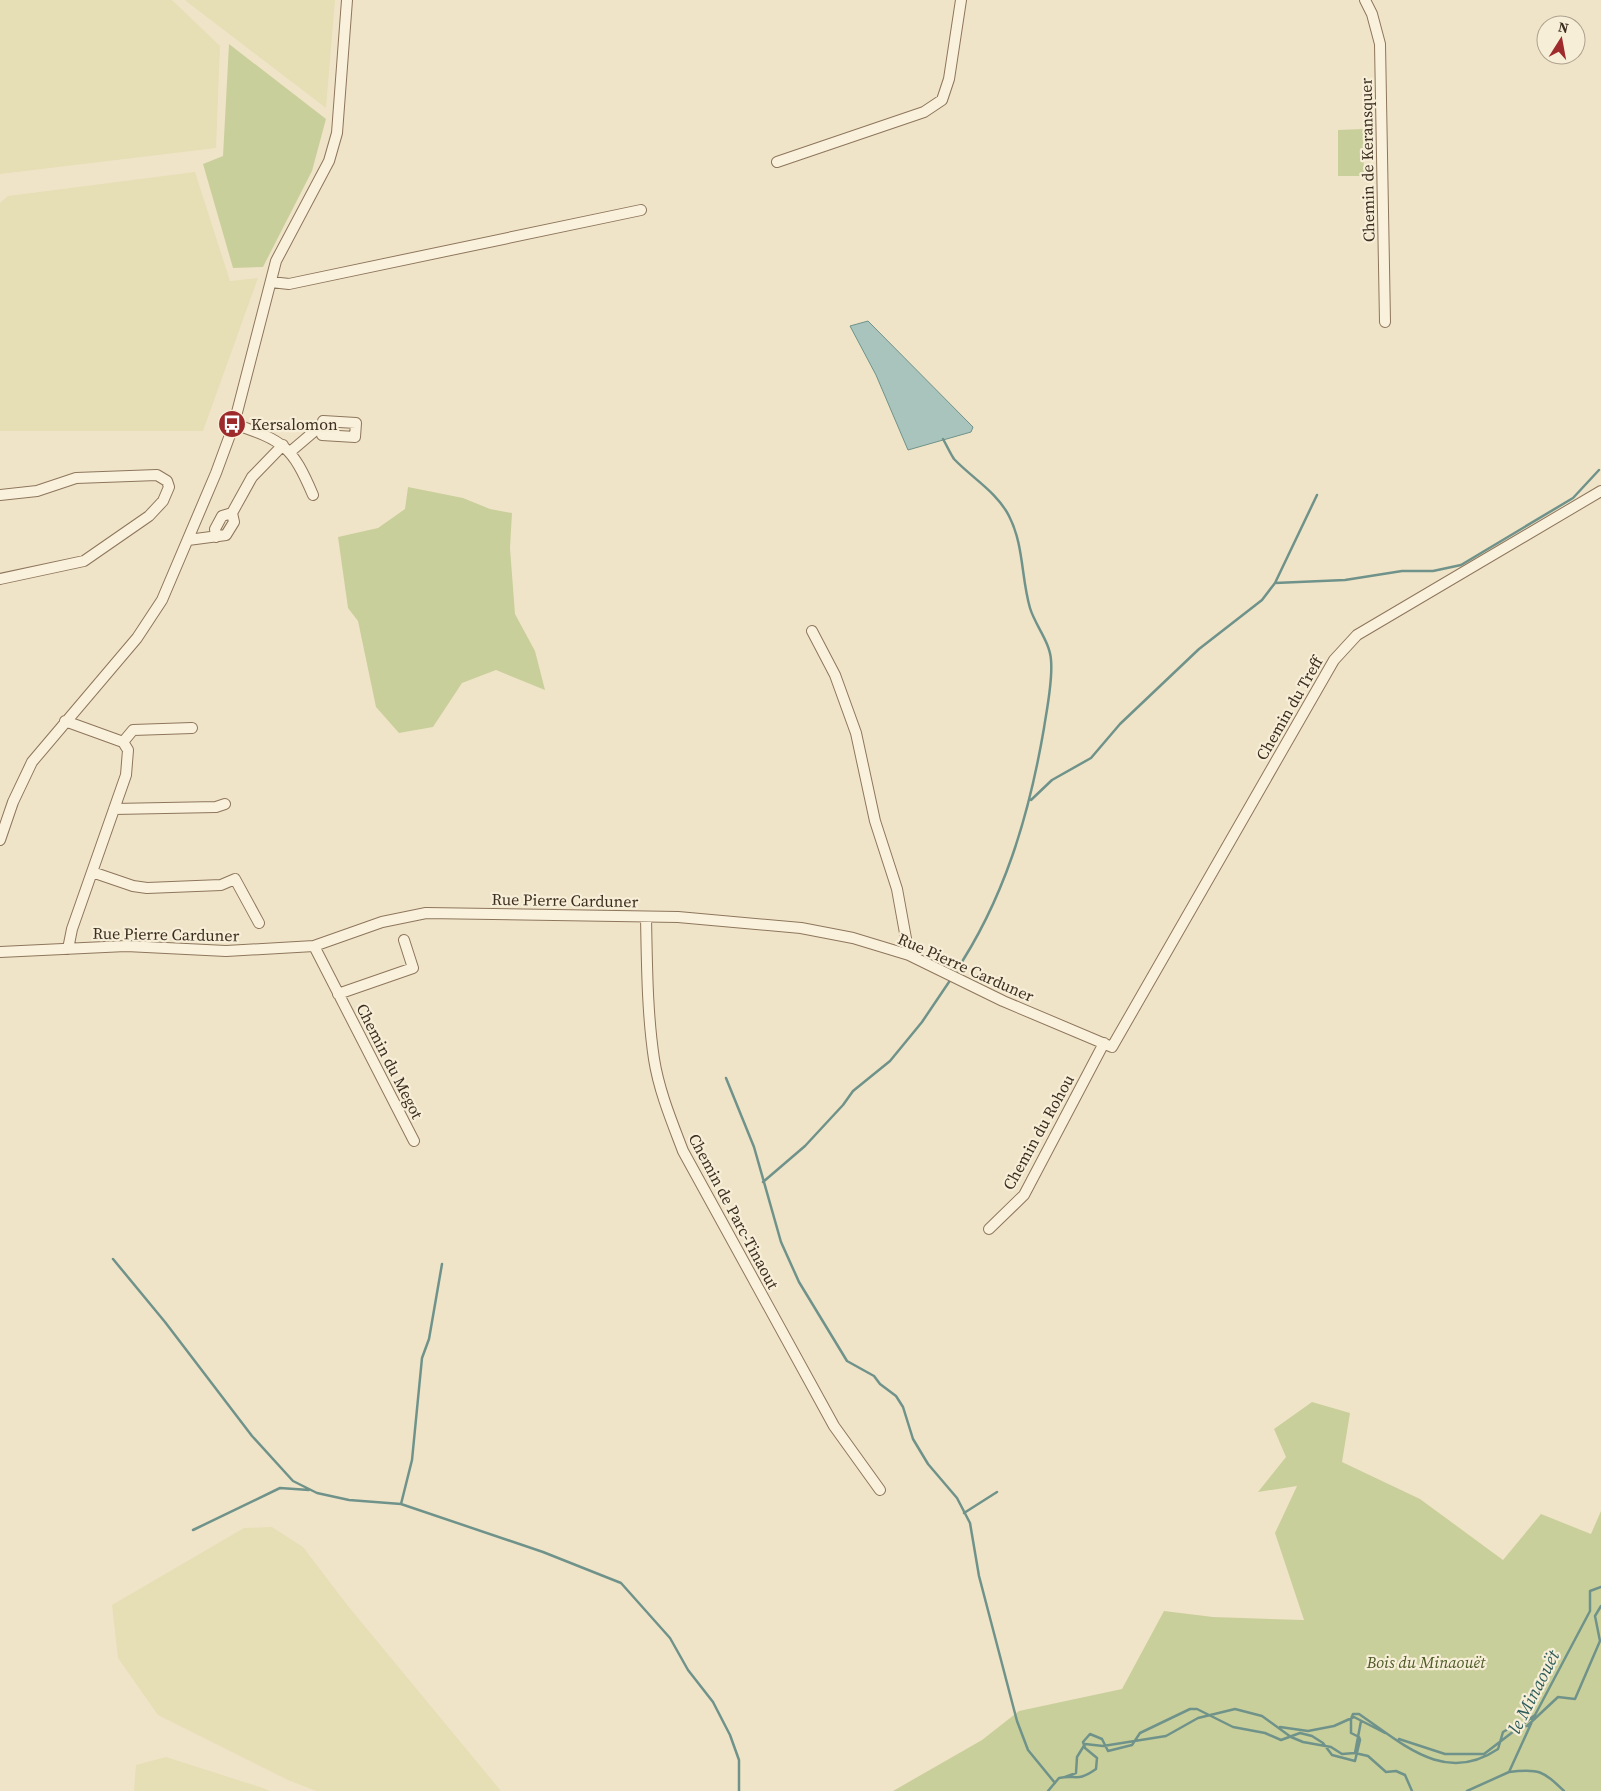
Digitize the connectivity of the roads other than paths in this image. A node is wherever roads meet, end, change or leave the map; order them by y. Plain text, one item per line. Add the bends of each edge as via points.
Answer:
1 (348, 0) edge
2 (961, 0) edge
3 (1365, 0) edge
4 (777, 162) dead end
5 (641, 210) dead end
6 (271, 282) junction
7 (1385, 322) dead end
8 (234, 424) junction
9 (322, 428) dead end
10 (286, 448) junction
11 (1601, 491) edge
12 (0, 495) edge
13 (313, 495) dead end
14 (188, 540) junction
15 (0, 579) edge
16 (812, 631) dead end
17 (65, 721) junction
18 (192, 728) dead end
19 (123, 742) junction
20 (225, 804) dead end
21 (114, 809) junction
22 (0, 840) edge
23 (92, 872) junction
24 (646, 917) junction
25 (258, 923) dead end
26 (404, 940) dead end
27 (314, 946) junction
28 (68, 949) junction
29 (0, 952) edge
30 (909, 955) junction
31 (338, 994) junction
32 (1108, 1045) junction
33 (414, 1141) dead end
34 (989, 1229) dead end
35 (880, 1490) dead end

1 - 6 street via 334,143 329,161 276,261
2 - 4 street via 949,79 942,100 924,112
3 - 7 street, Chemin de Keransquer via 1380,44
5 - 6 street via 289,284
6 - 8 street
8 - 10 street via 262,434
8 - 14 street
9 - 10 street
10 - 13 street via 300,464
10 - 14 street via 252,477 232,514 222,516 215,529 216,536
11 - 32 street, Chemin du Treff via 1358,635 1334,660
12 - 15 street via 37,491 76,478 157,475 167,481 169,487 149,516 84,561
14 - 17 street via 162,600 146,625
16 - 30 street via 835,675 856,733 875,821 897,889
17 - 19 street
17 - 22 street via 32,762 12,802
18 - 19 street via 133,730
19 - 21 street via 128,750 128,764
20 - 21 street via 216,807
21 - 23 street
23 - 25 street via 147,888 221,885 235,879
23 - 28 street
24 - 27 street, Rue Pierre Carduner via 426,913 382,922
24 - 30 street, Rue Pierre Carduner via 801,928 853,938
24 - 35 street, Chemin de Parc-Tinaout via 654,1060 683,1151 834,1426
26 - 31 street, Chemin du Megot via 413,968
27 - 28 street, Rue Pierre Carduner via 226,951 126,946
27 - 31 street, Chemin du Megot
28 - 29 street, Rue Pierre Carduner
30 - 32 street, Rue Pierre Carduner via 1004,1001
31 - 33 street, Chemin du Megot
32 - 34 street, Chemin du Rohou via 1024,1195

